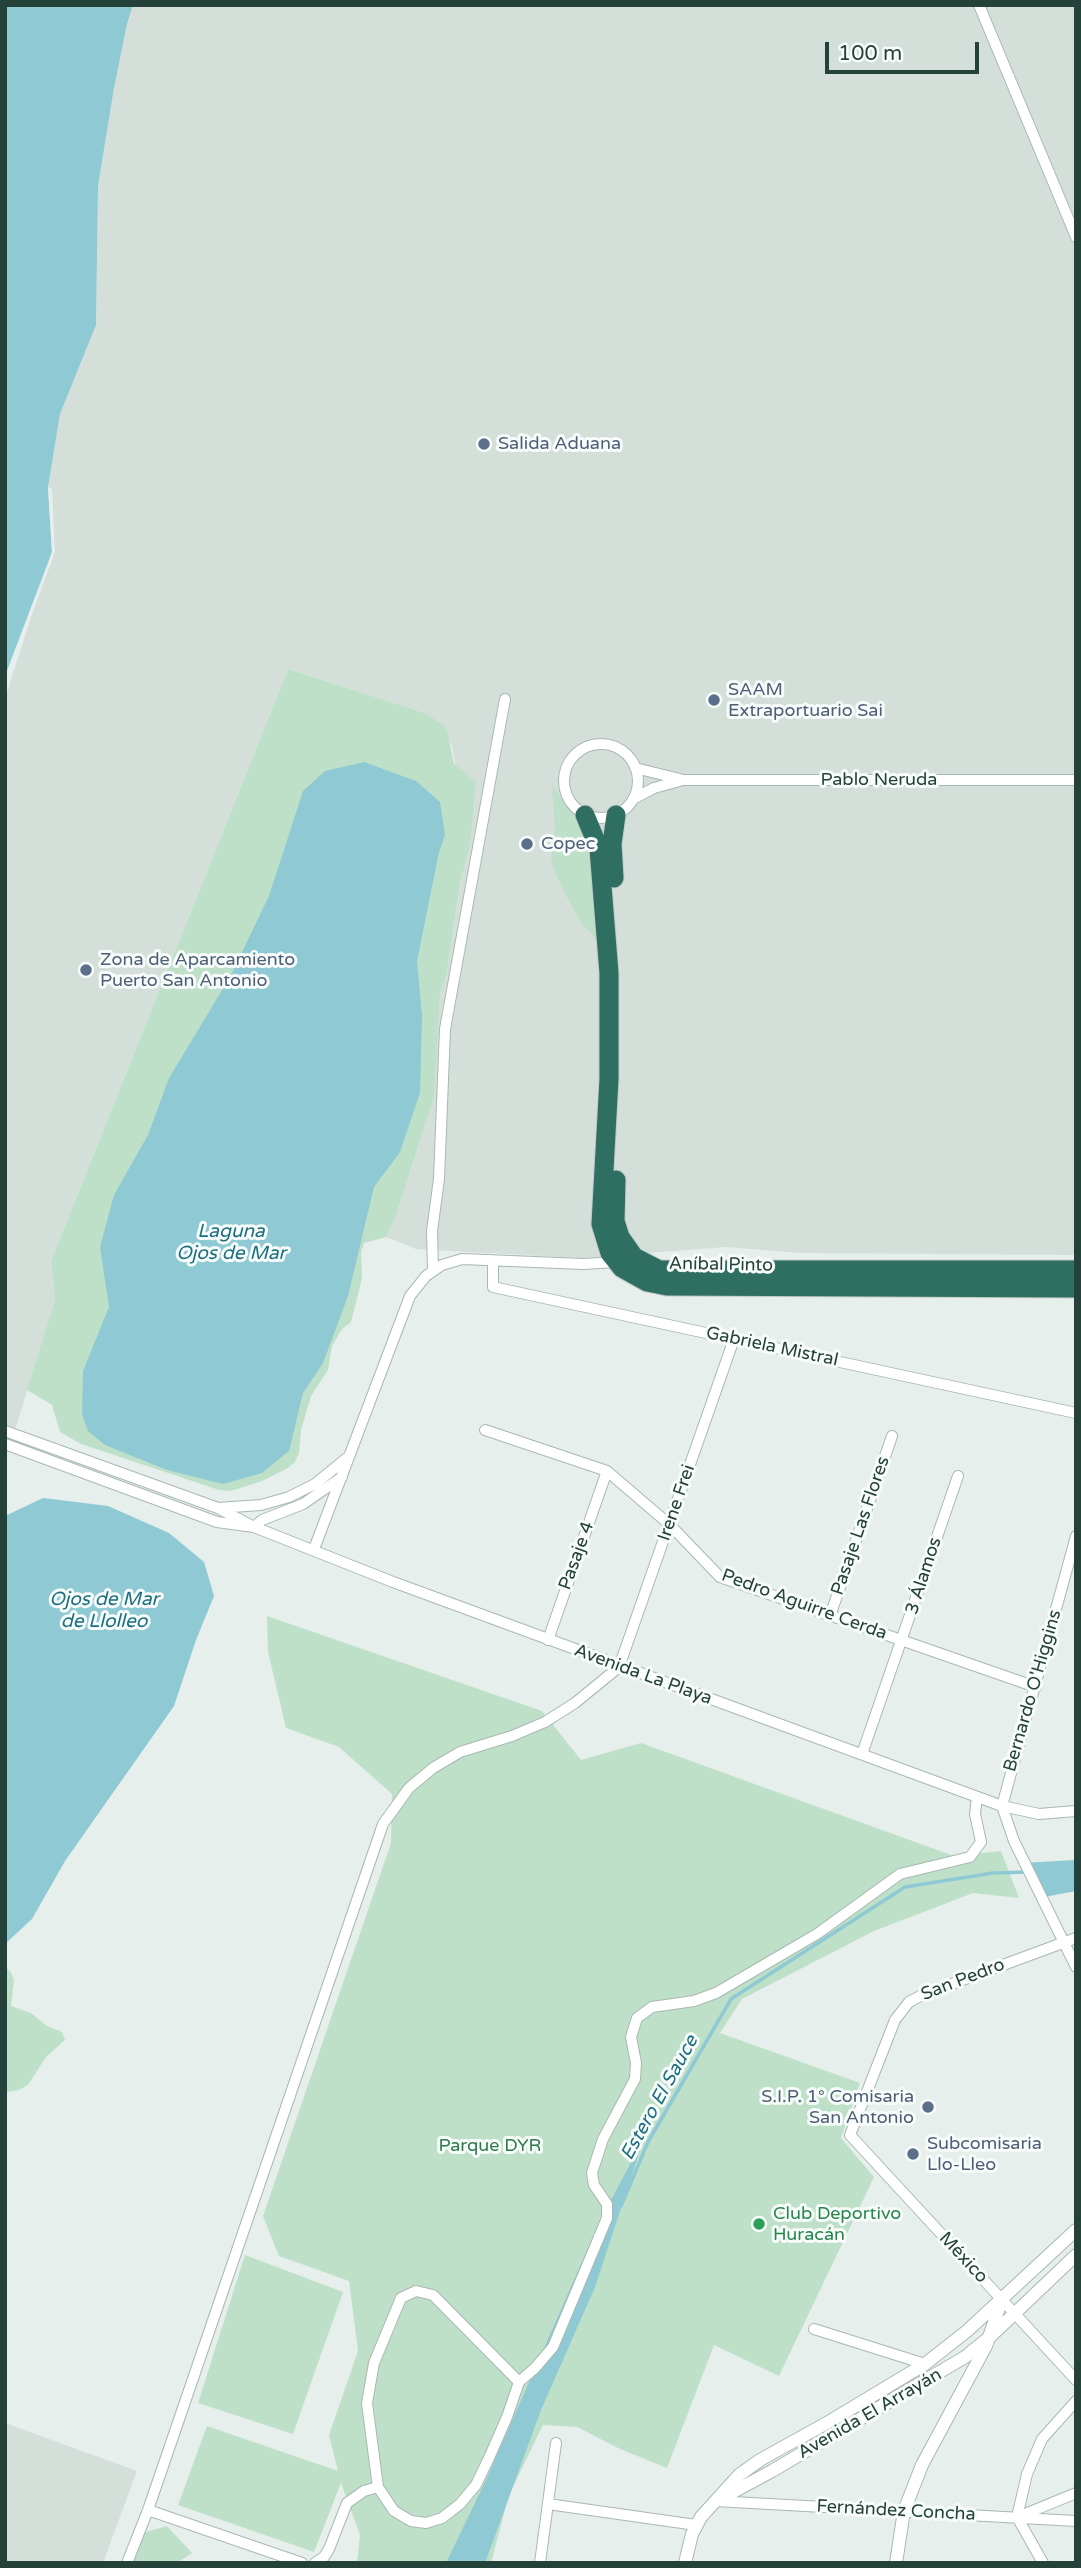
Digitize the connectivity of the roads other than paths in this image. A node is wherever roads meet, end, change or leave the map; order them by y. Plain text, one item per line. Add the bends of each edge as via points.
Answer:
1 (979, 5) edge
2 (1076, 237) edge
3 (505, 699) dead end
4 (635, 768) junction
5 (683, 780) junction
6 (1076, 780) edge
7 (634, 799) junction
8 (585, 815) junction
9 (616, 815) junction
10 (625, 1259) junction
11 (493, 1261) junction
12 (433, 1270) junction
13 (1076, 1270) edge
14 (1076, 1288) edge
15 (734, 1339) junction
16 (1076, 1413) edge
17 (485, 1430) dead end
18 (5, 1431) edge
19 (892, 1436) dead end
20 (5, 1444) edge
21 (352, 1454) junction
22 (607, 1471) junction
23 (343, 1476) junction
24 (958, 1476) dead end
25 (218, 1508) junction
26 (670, 1525) junction
27 (254, 1527) junction
28 (1076, 1536) edge
29 (314, 1549) junction
30 (830, 1616) junction
31 (548, 1640) junction
32 (903, 1641) junction
33 (619, 1667) junction
34 (1036, 1687) junction
35 (862, 1754) junction
36 (977, 1797) junction
37 (1002, 1806) junction
38 (1076, 1811) edge
39 (1076, 1938) edge
40 (1063, 1942) junction
41 (1076, 1967) edge
42 (850, 2135) joint
43 (1076, 2230) edge
44 (1076, 2255) edge
45 (1002, 2299) junction
46 (1014, 2312) junction
47 (814, 2329) dead end
48 (991, 2336) junction
49 (925, 2364) junction
50 (1076, 2380) edge
51 (519, 2382) junction
52 (1076, 2401) edge
53 (556, 2443) dead end
54 (378, 2487) junction
55 (1076, 2493) edge
56 (715, 2501) junction
57 (548, 2504) junction
58 (148, 2510) junction
59 (904, 2511) junction
60 (1017, 2518) junction
61 (1076, 2521) edge
62 (696, 2525) junction
63 (127, 2563) edge
64 (302, 2563) edge
65 (315, 2563) edge
66 (540, 2563) edge
67 (685, 2563) edge
68 (896, 2563) edge
69 (1043, 2563) edge

1 - 2 street
3 - 12 street via 445,1029
4 - 5 street, Pablo Neruda
4 - 7 street
4 - 8 street via 626,754 612,746 590,746 576,753 567,765 564,787 573,806
5 - 6 street, Pablo Neruda
5 - 7 street, Pablo Neruda
7 - 9 street
8 - 9 street
8 - 10 highway via 598,849 609,973 609,1079 601,1213 606,1244
9 - 10 highway, Aníbal Pinto via 613,860 623,1036 615,1213
10 - 11 street via 583,1264
10 - 13 highway, Aníbal Pinto via 668,1271
10 - 14 highway, Aníbal Pinto via 638,1278 667,1286
11 - 12 street via 461,1259
11 - 15 street, Gabriela Mistral via 493,1287
12 - 21 street via 410,1296
15 - 16 street, Gabriela Mistral
15 - 26 street, Irene Frei
17 - 22 street, Pedro Aguirre Cerda
18 - 25 street, Avenida La Playa
19 - 30 street, Pasaje Las Flores
20 - 27 street via 217,1522
21 - 23 street
21 - 25 street via 327,1476 289,1497
22 - 26 street, Pedro Aguirre Cerda
22 - 31 street, Pasaje 4
23 - 27 street via 303,1504
23 - 29 street
24 - 32 street, 3 Álamos
25 - 27 street, Avenida La Playa
26 - 30 street, Pedro Aguirre Cerda via 720,1577
26 - 33 street, Irene Frei
27 - 29 street, Avenida La Playa
28 - 34 street, Bernardo O'Higgins
29 - 31 street, Avenida La Playa
30 - 32 street, Pedro Aguirre Cerda
31 - 33 street, Avenida La Playa
32 - 34 street, Pedro Aguirre Cerda
32 - 35 street, 3 Álamos
33 - 35 street, Avenida La Playa
33 - 58 street via 545,1722 460,1752 433,1768 409,1788 383,1824
34 - 37 street, Bernardo O'Higgins
35 - 36 street, Avenida La Playa
36 - 37 street, Avenida La Playa
36 - 51 street via 975,1814 981,1837 970,1857 900,1874 817,1934 716,1993 652,2007 637,2018 631,2037 635,2079 603,2138 592,2173 607,2204 607,2218 553,2347
37 - 38 street, Avenida La Playa via 1039,1814
37 - 40 street
39 - 40 street, San Pedro
40 - 41 street
40 - 42 street, San Pedro via 922,1995 903,2007
42 - 45 street, México
43 - 45 street, Avenida El Arrayán
44 - 46 street, Avenida El Arrayán
45 - 46 street, México
45 - 48 street
45 - 49 street, Avenida El Arrayán
46 - 48 street, Avenida El Arrayán
46 - 50 street, México
47 - 49 street
48 - 56 street, Avenida El Arrayán via 944,2371
48 - 59 street via 922,2465
49 - 56 street, Avenida El Arrayán via 750,2467
51 - 54 street via 476,2485 449,2514 433,2522 411,2521 394,2511
51 - 54 street via 433,2295 416,2291 401,2298 374,2363 368,2393
52 - 60 street via 1042,2439 1027,2474
53 - 57 street
54 - 65 street via 347,2503 329,2549
55 - 60 street
56 - 59 street, Fernández Concha
56 - 62 street, Avenida El Arrayán
57 - 62 street
57 - 66 street
58 - 63 street
58 - 64 street
59 - 60 street, Fernández Concha
59 - 68 street
60 - 61 street, Fernández Concha
60 - 69 street
62 - 67 street, Avenida El Arrayán

